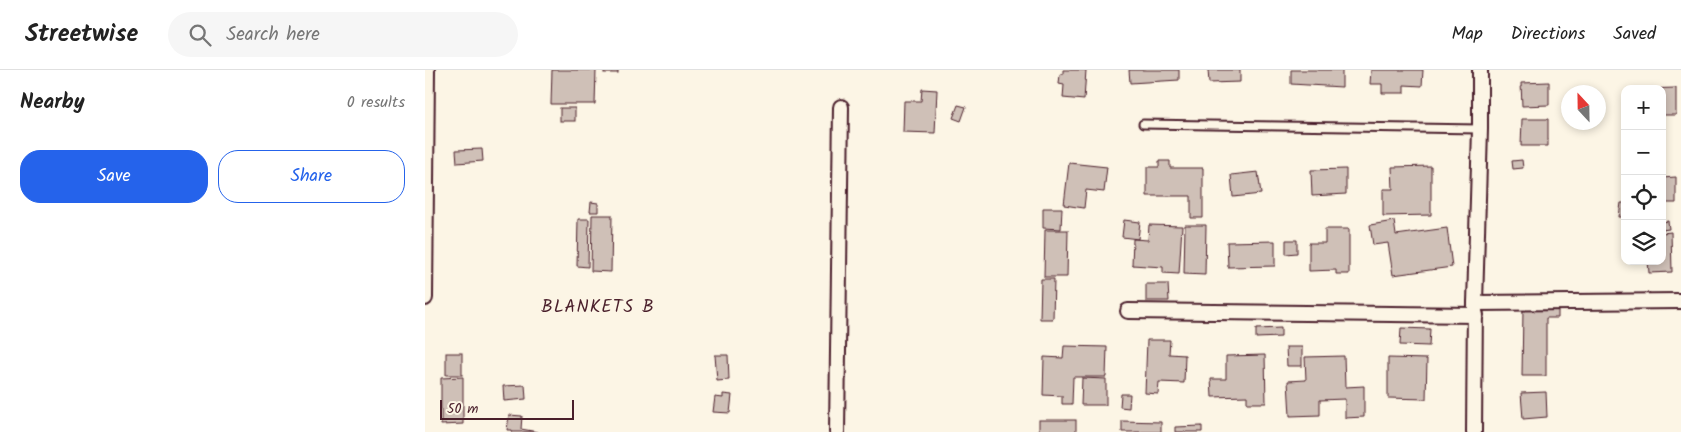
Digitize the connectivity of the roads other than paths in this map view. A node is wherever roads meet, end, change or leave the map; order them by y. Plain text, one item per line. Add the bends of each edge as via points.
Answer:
1 (427, 70) edge
2 (1480, 70) edge
3 (841, 106) dead end
4 (1143, 124) dead end
5 (1480, 129) junction
6 (425, 281) edge
7 (425, 298) edge
8 (1681, 301) edge
9 (1475, 309) junction
10 (1128, 311) dead end
11 (837, 432) edge
12 (1474, 432) edge

1 - 6 street
2 - 5 street
3 - 11 street
4 - 5 lane
5 - 9 street
6 - 7 street
8 - 9 street
9 - 10 street
9 - 12 street

